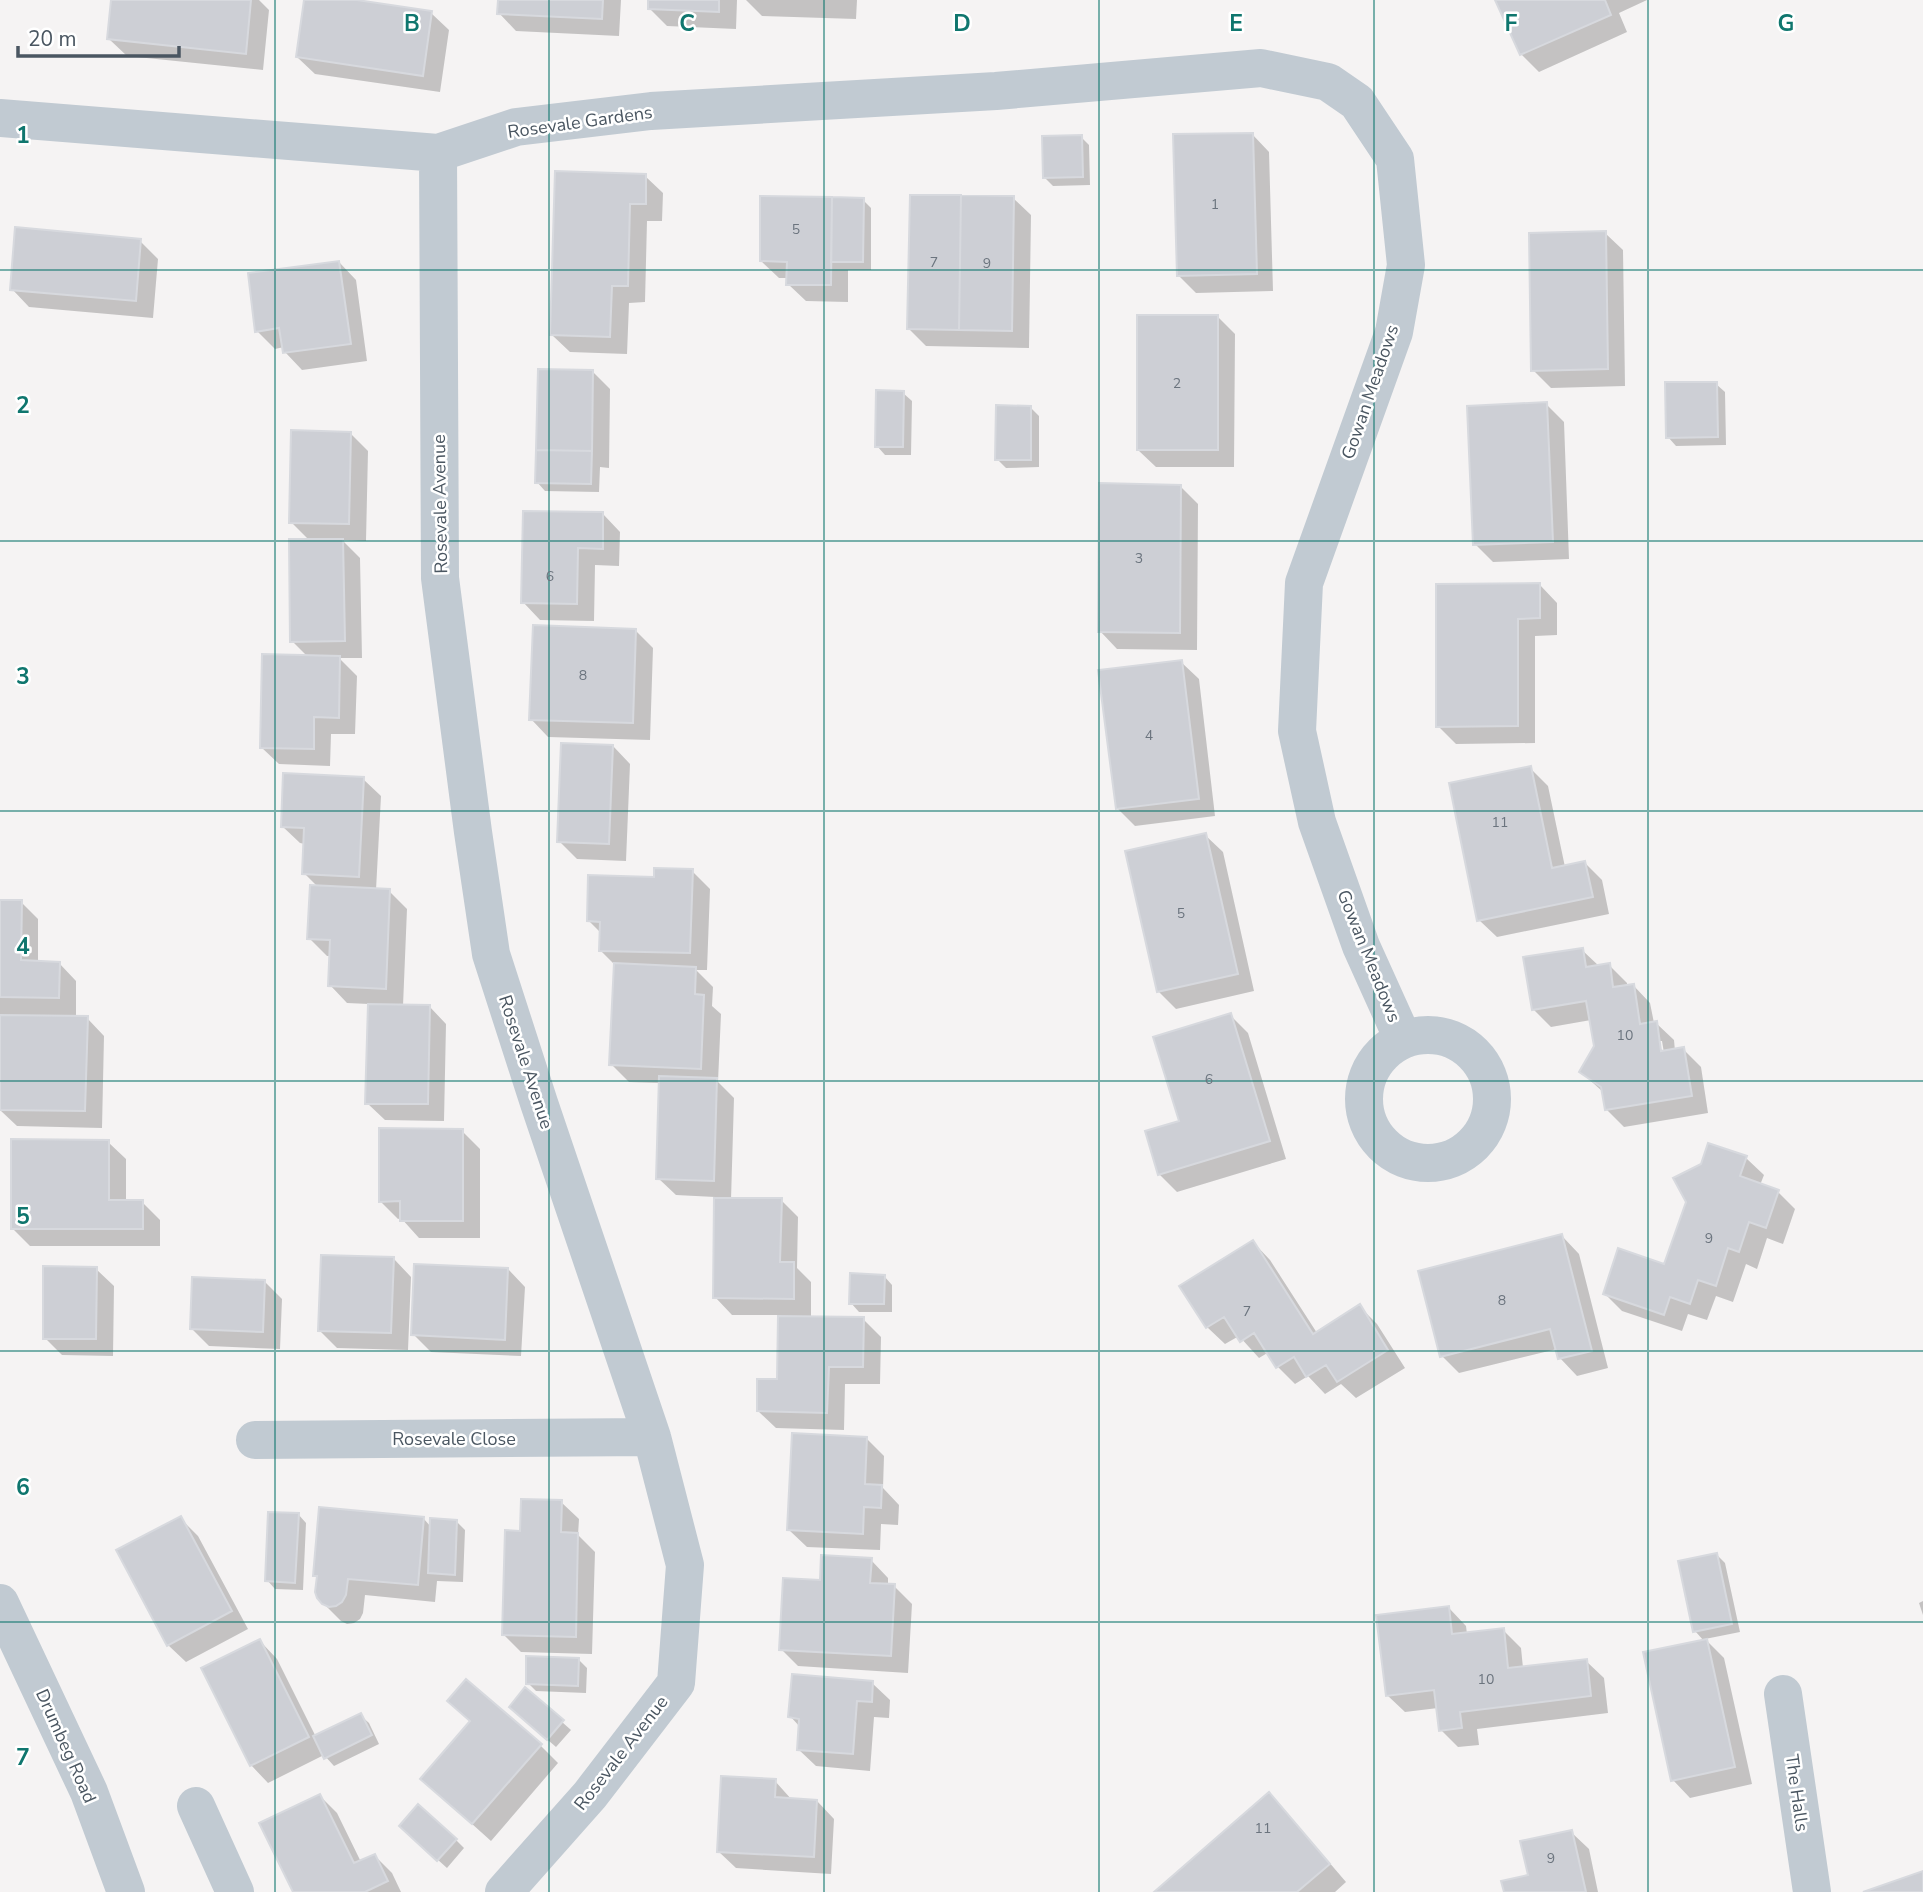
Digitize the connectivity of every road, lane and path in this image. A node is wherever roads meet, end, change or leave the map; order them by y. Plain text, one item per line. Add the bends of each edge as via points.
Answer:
1 (996, 91) joint
2 (0, 118) edge
3 (438, 153) junction
4 (1403, 1038) dead end
5 (652, 1437) junction
6 (255, 1440) dead end
7 (0, 1602) edge
8 (1783, 1695) dead end
9 (196, 1806) dead end
10 (126, 1892) edge
11 (235, 1892) edge
12 (504, 1892) edge
13 (1812, 1892) edge

1 - 3 street, Rosevale Gardens via 651,111 516,127
1 - 4 street, Gowan Meadows via 1261,68 1328,82 1357,102 1395,159 1406,265 1394,332 1304,583 1297,731 1317,822 1361,946
2 - 3 street, Rosevale Gardens
3 - 5 street, Rosevale Avenue via 440,578 491,954
5 - 6 street, Rosevale Close
5 - 12 street, Rosevale Avenue via 685,1565 676,1683 590,1796
7 - 10 street, Drumbeg Road via 89,1792
8 - 13 street, The Halls
9 - 11 street

